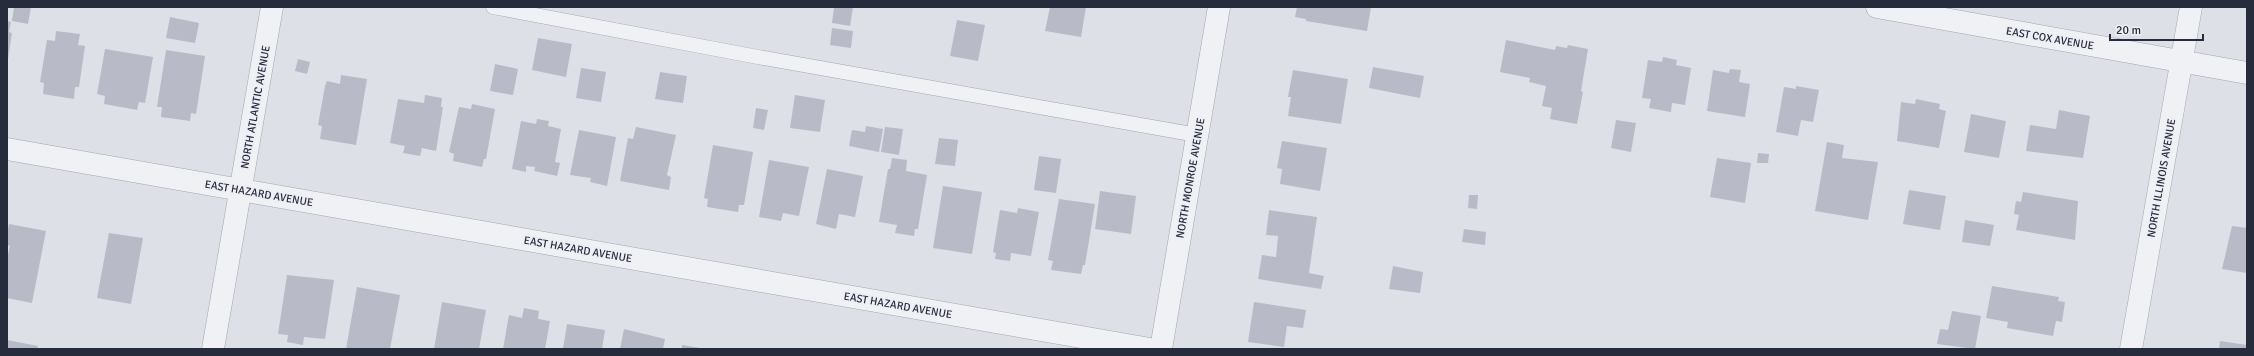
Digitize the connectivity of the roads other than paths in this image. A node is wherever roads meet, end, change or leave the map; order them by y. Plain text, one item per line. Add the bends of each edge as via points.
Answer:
1 (272, 7) edge
2 (493, 7) edge
3 (1219, 7) edge
4 (1878, 7) edge
5 (2191, 7) edge
6 (2181, 61) junction
7 (2247, 74) edge
8 (1197, 135) junction
9 (7, 149) edge
10 (241, 190) junction
11 (213, 349) edge
12 (1150, 349) edge
13 (1161, 349) edge
14 (2131, 349) edge

1 - 10 street, NORTH ATLANTIC AVENUE
2 - 8 lane
3 - 8 street, NORTH MONROE AVENUE
4 - 6 street, EAST COX AVENUE
5 - 6 street, NORTH ILLINOIS AVENUE
6 - 7 street, EAST COX AVENUE
6 - 14 street, NORTH ILLINOIS AVENUE
8 - 13 street, NORTH MONROE AVENUE
9 - 10 street, EAST HAZARD AVENUE
10 - 11 street, NORTH ATLANTIC AVENUE
10 - 12 street, EAST HAZARD AVENUE

